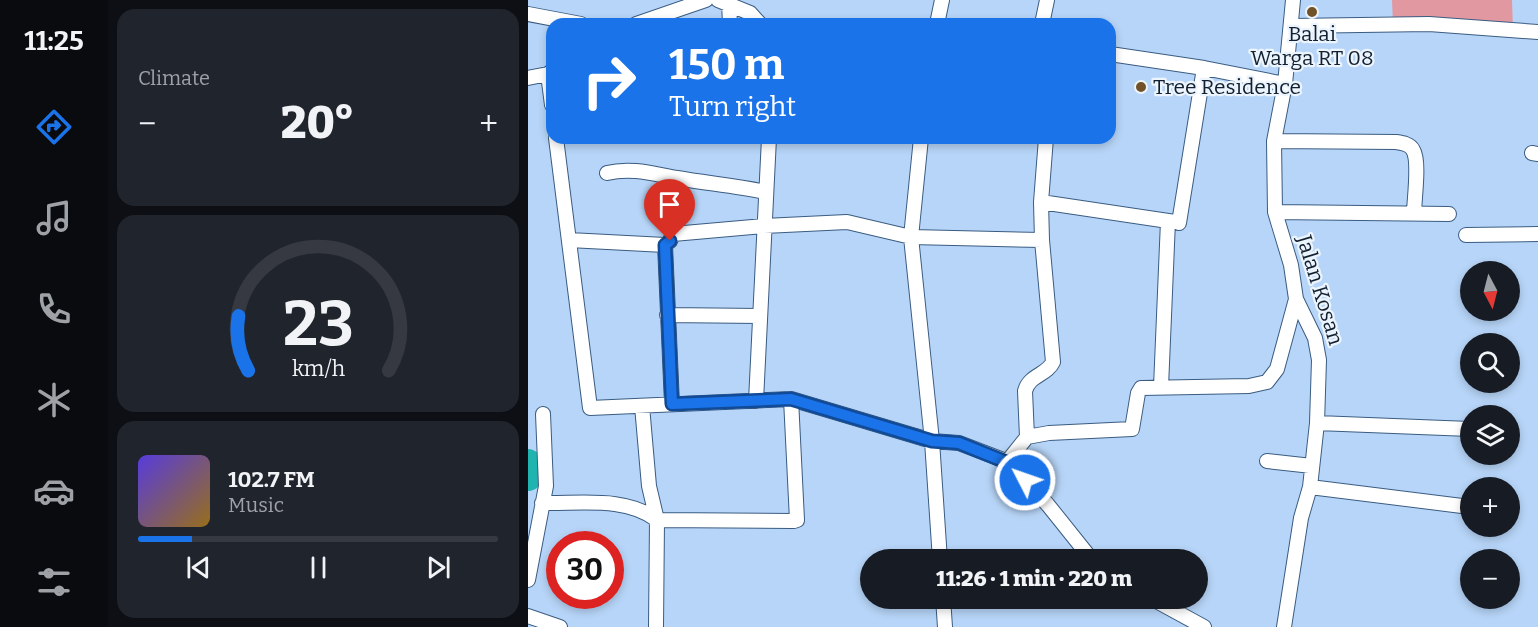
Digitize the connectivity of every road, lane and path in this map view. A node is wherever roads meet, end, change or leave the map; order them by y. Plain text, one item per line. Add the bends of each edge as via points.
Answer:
1 (706, 0) edge
2 (942, 0) edge
3 (1047, 0) edge
4 (1293, 0) edge
5 (724, 2) edge
6 (528, 14) edge
7 (549, 18) edge
8 (662, 18) edge
9 (728, 18) edge
10 (755, 18) edge
11 (938, 18) edge
12 (1043, 18) edge
13 (1292, 26) junction
14 (1538, 32) edge
15 (1116, 55) edge
16 (1204, 68) junction
17 (546, 74) edge
18 (528, 78) edge
19 (1285, 84) junction
20 (1274, 141) junction
21 (557, 144) edge
22 (769, 144) edge
23 (920, 144) edge
24 (1046, 144) edge
25 (607, 173) dead end
26 (676, 178) junction
27 (766, 192) junction
28 (1041, 202) junction
29 (1275, 212) junction
30 (1414, 214) junction
31 (1449, 214) dead end
32 (1178, 223) junction
33 (764, 226) junction
34 (1538, 234) edge
35 (1466, 235) dead end
36 (910, 237) junction
37 (569, 240) junction
38 (669, 240) junction
39 (1042, 240) junction
40 (1296, 299) junction
41 (667, 315) junction
42 (760, 316) junction
43 (1161, 387) junction
44 (791, 399) junction
45 (756, 401) junction
46 (672, 404) junction
47 (642, 406) junction
48 (543, 414) dead end
49 (1317, 423) junction
50 (1460, 429) edge
51 (1027, 437) junction
52 (932, 441) junction
53 (1267, 461) dead end
54 (1006, 462) junction
55 (1312, 466) junction
56 (1310, 486) junction
57 (542, 503) junction
58 (1460, 506) edge
59 (657, 520) junction
60 (939, 549) edge
61 (1083, 549) edge
62 (528, 580) edge
63 (944, 609) edge
64 (1170, 609) edge
65 (528, 616) edge
66 (561, 627) edge
67 (656, 627) edge
68 (945, 627) edge
69 (955, 627) edge
70 (1202, 627) edge
71 (1284, 627) edge

1 - 8 street
2 - 11 street
3 - 12 street
4 - 13 street, Jalan Kosan
5 - 9 street
5 - 10 street
6 - 7 street
13 - 14 street via 1429,24
13 - 19 street, Jalan Kosan
15 - 16 street
16 - 19 street
16 - 32 street
17 - 18 street
19 - 20 street, Jalan Kosan
20 - 29 street, Jalan Kosan
20 - 30 street via 1406,144 1416,159
21 - 37 street
22 - 27 street
23 - 36 street
24 - 28 street
25 - 26 street via 652,172
26 - 27 street
26 - 38 street
27 - 33 street
28 - 32 street
28 - 39 street
29 - 30 street
29 - 40 street, Jalan Kosan via 1291,265
30 - 31 street
32 - 43 street
33 - 36 street via 847,222
33 - 38 street
33 - 42 street
34 - 35 street
36 - 39 street
36 - 52 street
37 - 38 street
37 - 47 street via 590,408
38 - 41 street
39 - 51 street via 1053,362 1026,384
40 - 43 street via 1277,369 1267,382 1249,386
40 - 49 street, Jalan Kosan via 1315,338 1319,360
41 - 42 street
41 - 46 street
42 - 45 street
43 - 51 street via 1146,386 1137,393 1132,429
44 - 45 street
44 - 52 street
44 - 59 street via 796,521
45 - 46 street
46 - 47 street
47 - 59 street via 649,486
48 - 57 street via 547,477
49 - 50 street
49 - 55 street, Jalan Kosan
51 - 54 street
52 - 54 street via 959,443
52 - 60 street
53 - 55 street
54 - 61 street
55 - 56 street, Jalan Kosan
56 - 58 street
56 - 71 street, Jalan Kosan via 1301,518
57 - 59 street via 622,504 645,510
57 - 62 street
59 - 67 street
63 - 68 street
64 - 70 street
65 - 66 street
68 - 69 street

